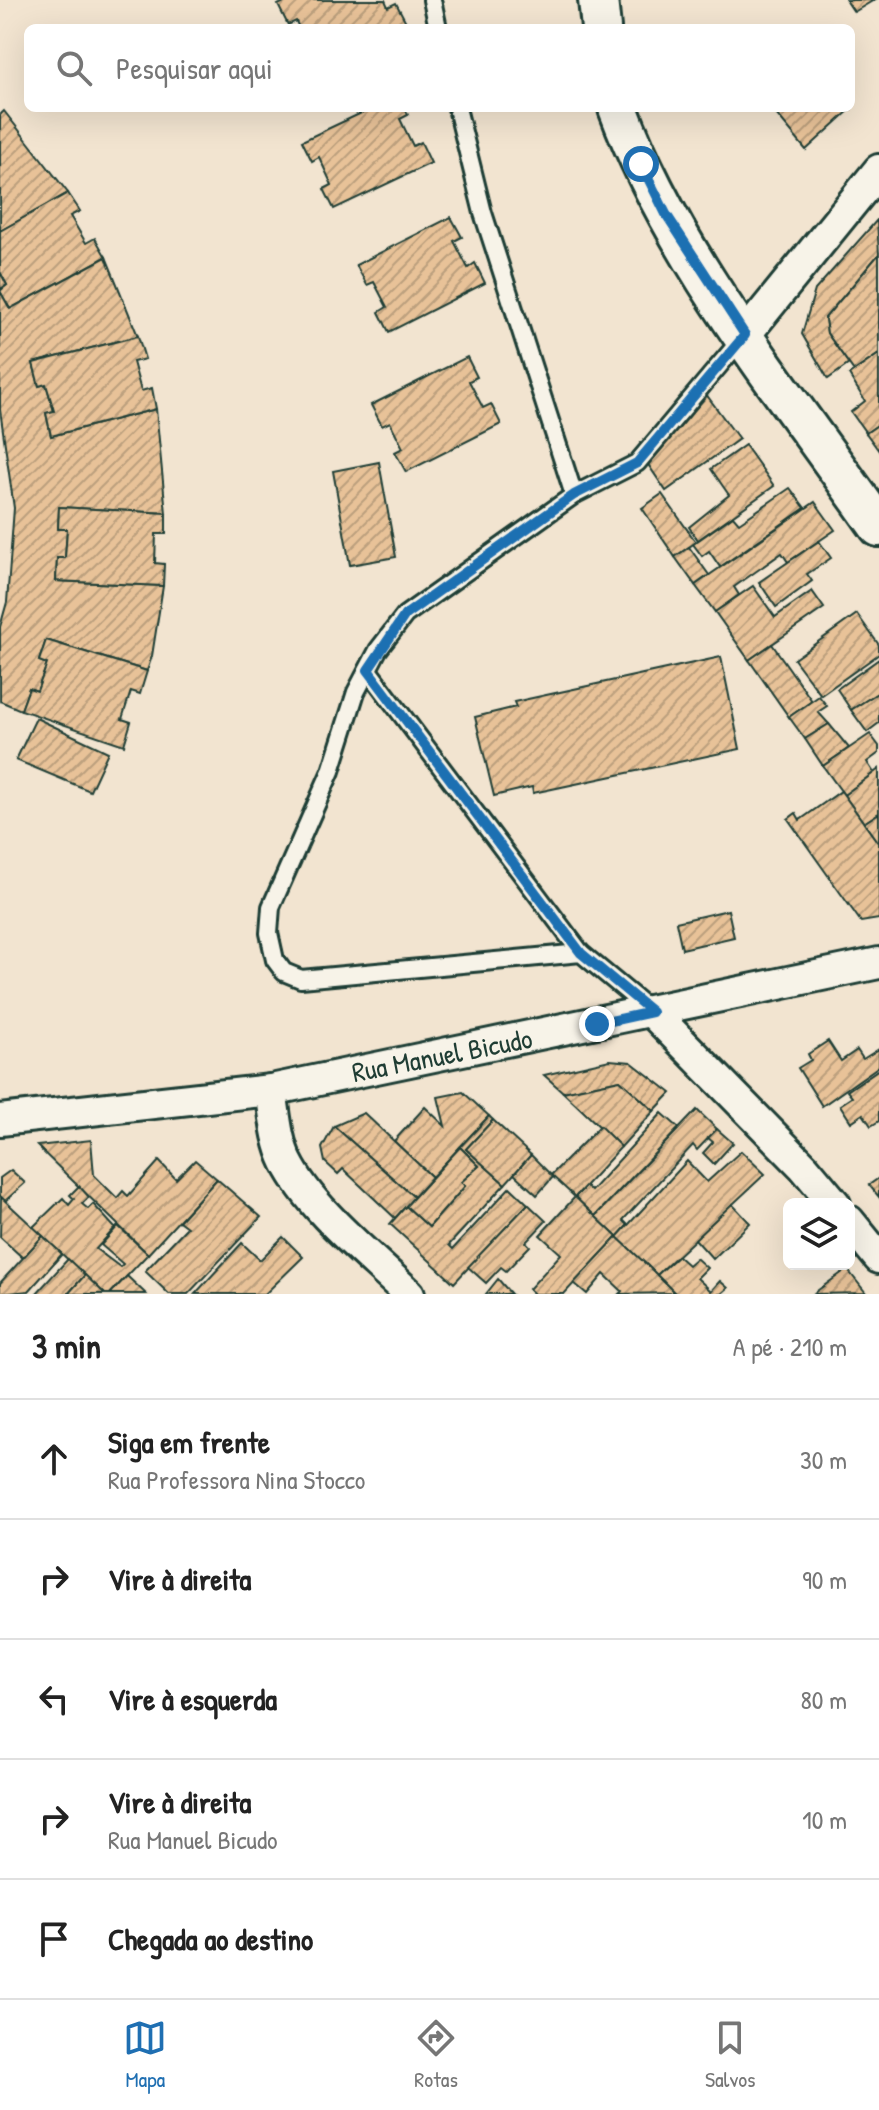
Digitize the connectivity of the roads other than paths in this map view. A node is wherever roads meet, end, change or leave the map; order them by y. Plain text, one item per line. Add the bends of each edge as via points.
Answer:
1 (432, 0) edge
2 (598, 0) edge
3 (437, 24) edge
4 (601, 24) edge
5 (458, 112) edge
6 (620, 112) edge
7 (879, 170) edge
8 (745, 335) junction
9 (574, 495) junction
10 (879, 527) edge
11 (368, 670) junction
12 (581, 953) junction
13 (879, 963) edge
14 (652, 1012) junction
15 (271, 1090) junction
16 (0, 1120) edge
17 (830, 1198) edge
18 (855, 1228) edge
19 (879, 1258) edge
20 (409, 1294) edge

1 - 3 lane
2 - 4 street
5 - 9 lane via 483,213
6 - 8 street via 666,214
7 - 8 street
8 - 9 lane via 637,463
8 - 10 street
9 - 11 lane via 405,615
11 - 12 lane
11 - 12 lane via 331,771 271,907 269,933 275,960 284,972 301,979
12 - 14 lane
13 - 14 street, Rua Manuel Bicudo
14 - 15 street, Rua Manuel Bicudo
14 - 17 street
15 - 16 street, Rua Manuel Bicudo
15 - 20 street via 286,1161 304,1190
18 - 19 street

